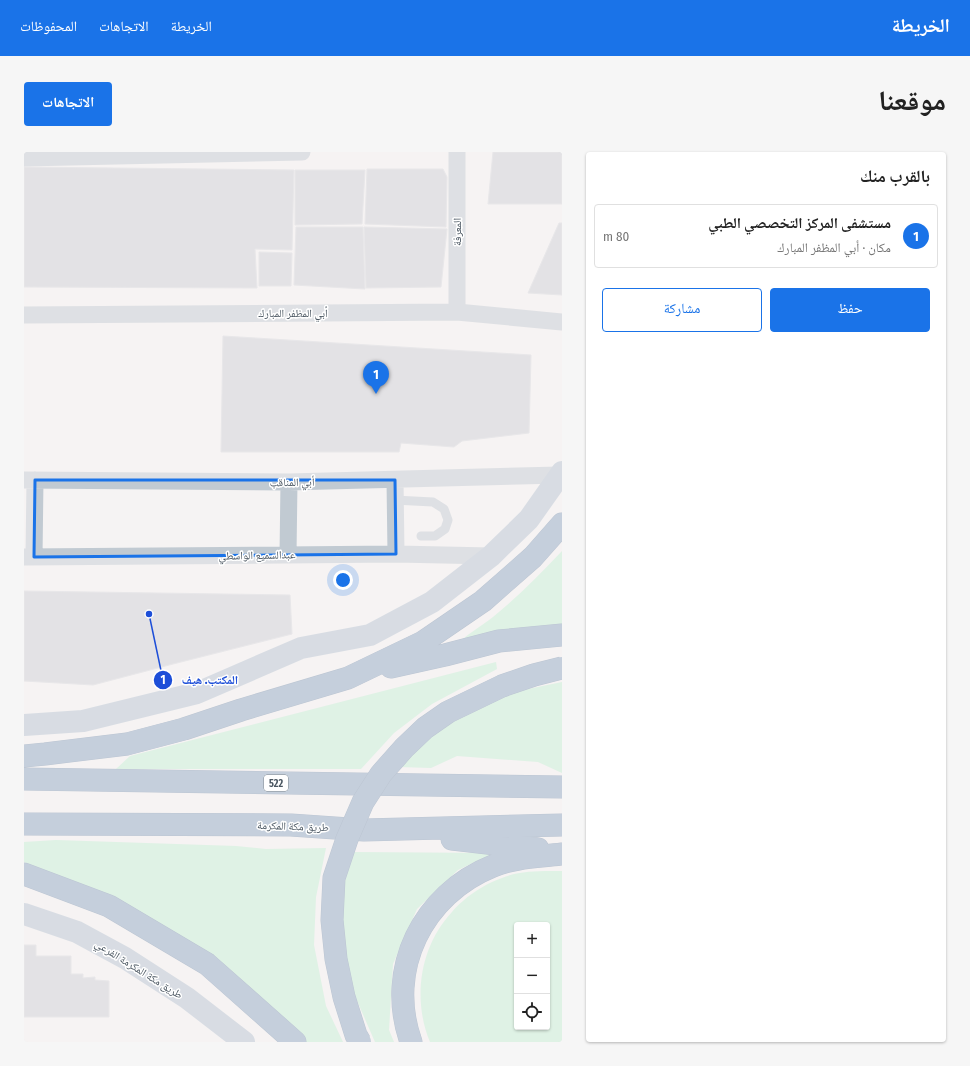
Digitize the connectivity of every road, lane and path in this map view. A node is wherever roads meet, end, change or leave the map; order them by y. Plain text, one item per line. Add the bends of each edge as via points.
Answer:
1 (302, 152) edge
2 (456, 152) edge
3 (24, 158) edge
4 (457, 312) junction
5 (24, 315) edge
6 (562, 322) edge
7 (561, 474) edge
8 (30, 480) edge
9 (395, 480) junction
10 (288, 482) junction
11 (30, 500) edge
12 (394, 500) junction
13 (562, 524) edge
14 (421, 536) dead end
15 (396, 554) junction
16 (288, 555) junction
17 (491, 556) junction
18 (29, 557) edge
19 (562, 635) edge
20 (562, 668) edge
21 (348, 678) junction
22 (24, 725) edge
23 (24, 756) edge
24 (24, 779) edge
25 (562, 787) edge
26 (24, 824) edge
27 (562, 825) edge
28 (364, 830) junction
29 (562, 853) edge
30 (24, 874) edge
31 (24, 914) edge
32 (243, 1042) edge
33 (295, 1042) edge
34 (360, 1042) edge
35 (411, 1042) edge

1 - 3 street
2 - 4 street, المعرفة
4 - 5 street, أبي المظفر المبارك
4 - 6 street, أبي المظفر المبارك
7 - 9 street, أبي المناقب
7 - 17 main road via 529,519
8 - 10 street, أبي المناقب
8 - 11 street
9 - 10 street, أبي المناقب
9 - 12 street
10 - 16 street
11 - 18 street
12 - 14 lane via 433,502 444,509 448,520 445,529 435,536
12 - 15 street
13 - 21 highway via 533,557 483,601 423,642
15 - 16 street, عبدالسميع الواسطي
15 - 17 street, عبدالسميع الواسطي
16 - 18 street, عبدالسميع الواسطي
17 - 22 main road via 432,602 370,635 301,648 198,693 83,721
19 - 21 highway via 499,641
20 - 34 highway, bridge via 502,686 448,712 425,728 404,748 381,774 363,802 334,878 332,920 336,959 344,997
21 - 23 highway via 184,730 134,742
24 - 25 highway, 522
26 - 28 highway, طريق مكة المكرمة via 291,825
27 - 28 highway, طريق مكة المكرمة
28 - 29 highway
29 - 35 highway via 509,861 482,870 458,885 433,909 415,939 404,979 403,1007
30 - 33 highway via 109,906 206,964
31 - 32 main road, طريق مكة المكرمة الفرعي via 77,932 124,958 186,998

